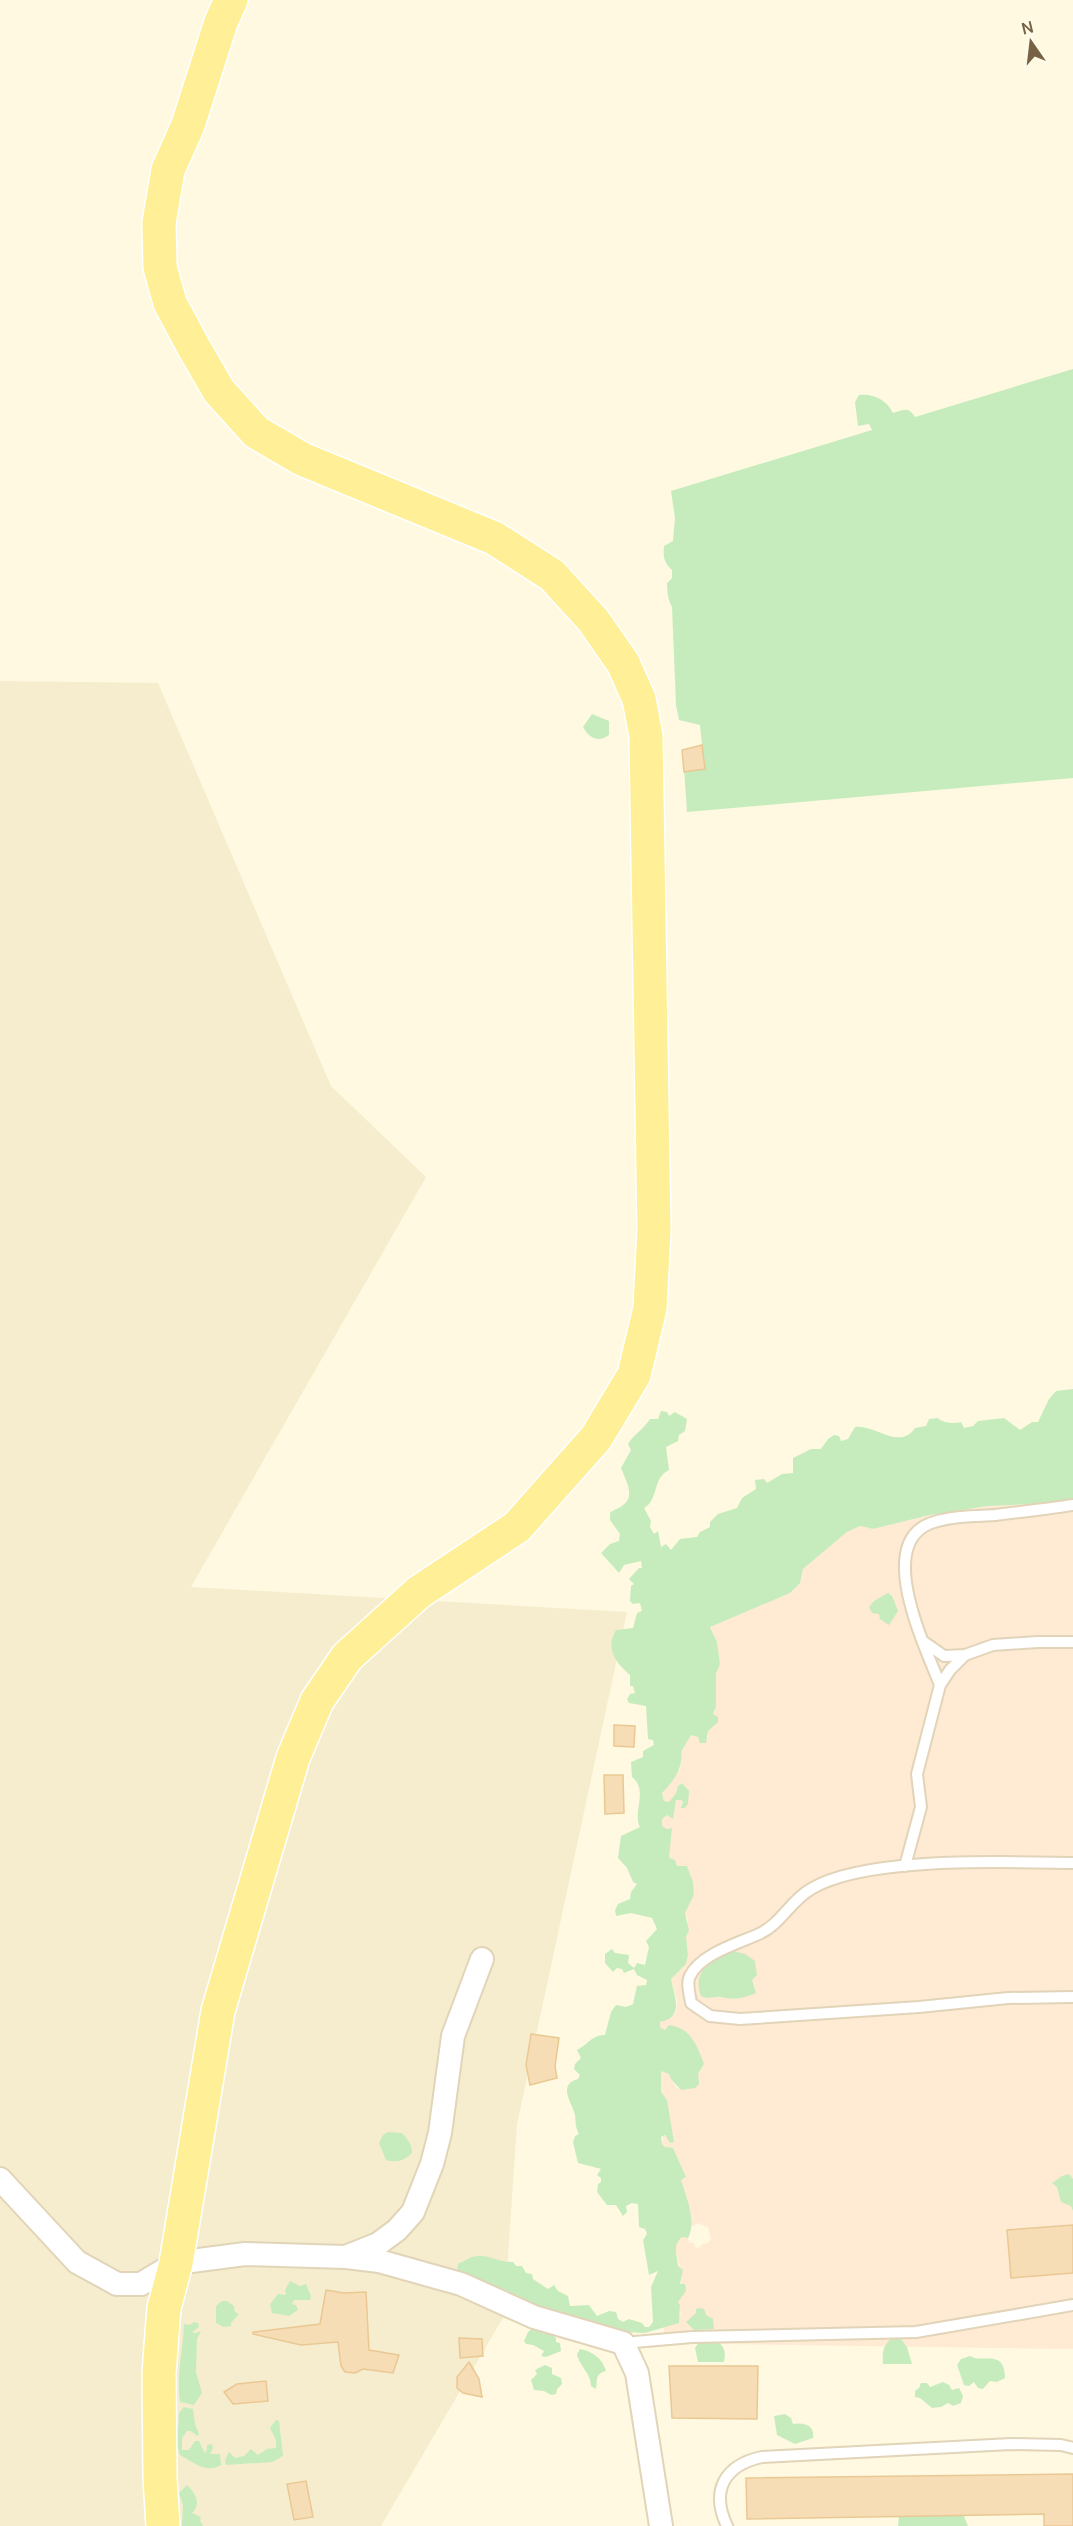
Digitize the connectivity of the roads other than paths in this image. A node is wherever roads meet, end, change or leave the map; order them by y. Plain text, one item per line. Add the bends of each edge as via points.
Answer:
1 (231, 0) edge
2 (1073, 1505) edge
3 (923, 1642) junction
4 (1073, 1642) edge
5 (965, 1655) junction
6 (940, 1685) junction
7 (1073, 1863) edge
8 (905, 1866) junction
9 (482, 1959) dead end
10 (1073, 1996) edge
11 (0, 2179) edge
12 (397, 2230) junction
13 (346, 2257) junction
14 (176, 2263) junction
15 (408, 2269) junction
16 (1073, 2305) edge
17 (623, 2343) junction
18 (1073, 2448) edge
19 (163, 2526) edge
20 (661, 2526) edge
21 (727, 2526) edge

1 - 14 main road via 188,126 168,170 159,223 160,267 170,303 219,391 256,432 302,459 494,538 552,575 593,620 623,663 639,699 646,736 654,1230 650,1308 634,1375 596,1438 517,1527 419,1592 347,1657 317,1701 293,1758 218,2012
2 - 3 lane via 961,1517 931,1523 918,1531 908,1542 906,1582
3 - 5 lane via 944,1656
3 - 6 lane
4 - 5 lane via 993,1645
5 - 6 lane
6 - 8 lane via 918,1774 921,1807
7 - 8 lane
8 - 10 lane via 837,1878 810,1889 763,1932 705,1959 689,1976 691,2003 710,2016 740,2019
9 - 12 street via 453,2036 432,2164 413,2212
11 - 14 street via 77,2262 117,2284 141,2284
12 - 13 street via 378,2244
12 - 15 street via 395,2251
13 - 14 street via 245,2254
13 - 15 street
14 - 19 main road via 164,2308 159,2373
15 - 17 street via 461,2283 534,2317
16 - 17 lane via 916,2332 692,2337
17 - 20 street via 637,2373
18 - 21 lane via 1011,2444 746,2460 725,2477 721,2490

